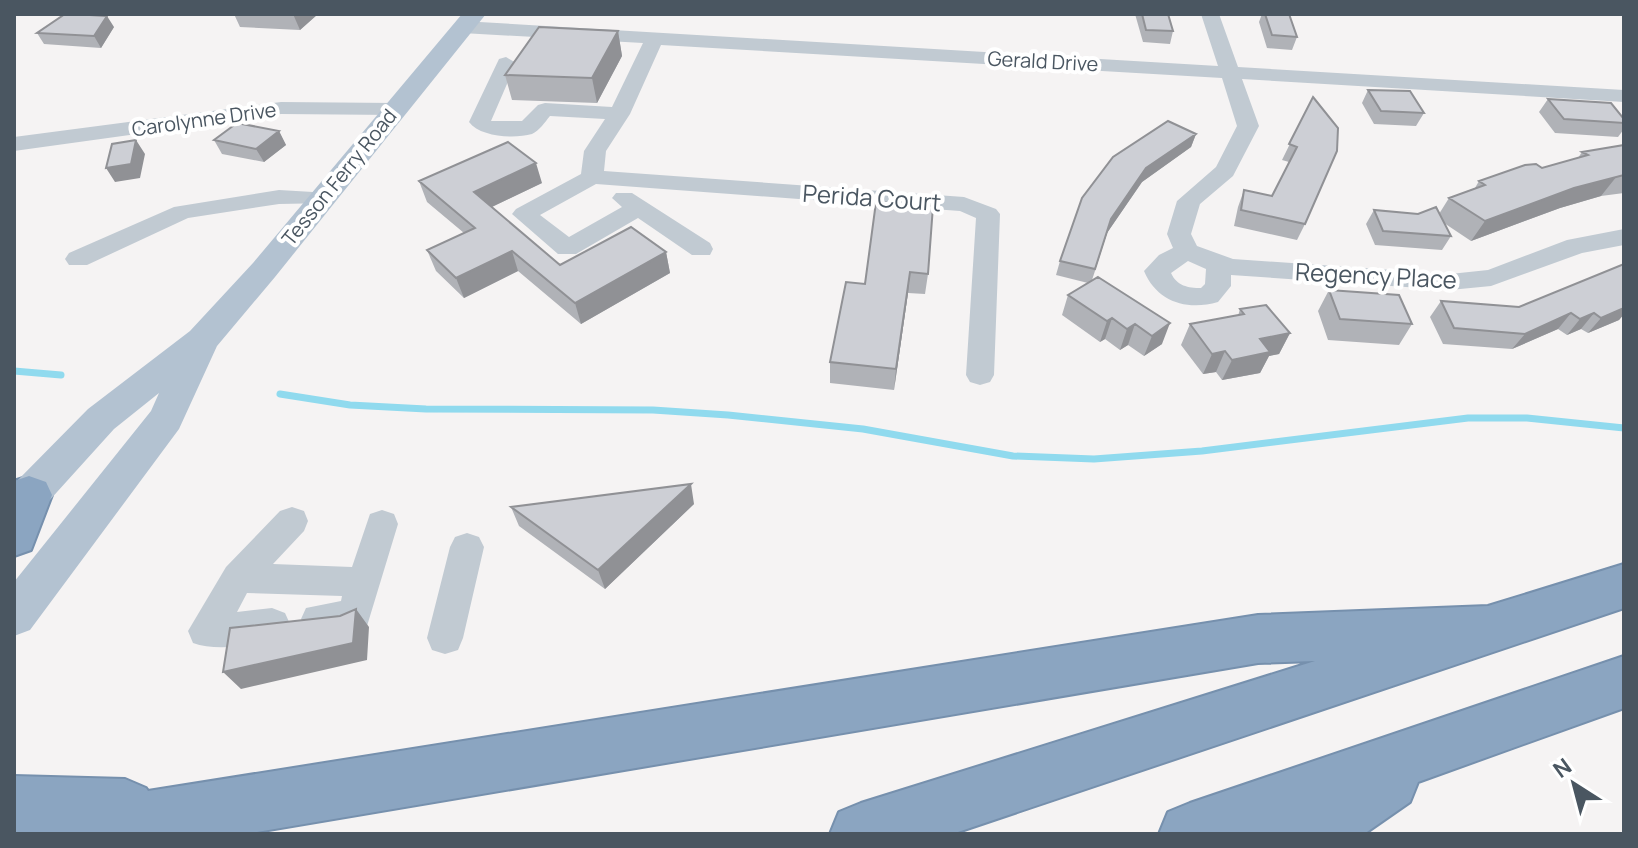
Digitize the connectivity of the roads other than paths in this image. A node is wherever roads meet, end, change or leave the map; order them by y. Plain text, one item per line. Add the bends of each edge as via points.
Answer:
1 (1210, 14) edge
2 (468, 21) edge
3 (655, 38) junction
4 (506, 63) dead end
5 (1232, 72) junction
6 (1624, 96) edge
7 (395, 109) junction
8 (619, 114) junction
9 (14, 144) edge
10 (592, 177) junction
11 (322, 198) junction
12 (639, 208) junction
13 (1624, 237) edge
14 (701, 249) dead end
15 (1187, 251) junction
16 (78, 259) dead end
17 (1219, 265) junction
18 (202, 340) junction
19 (980, 375) dead end
20 (18, 509) edge
21 (292, 521) dead end
22 (382, 524) dead end
23 (467, 547) dead end
24 (238, 578) junction
25 (364, 582) junction
26 (1624, 586) edge
27 (14, 616) edge
28 (1488, 630) junction
29 (445, 638) dead end
30 (1624, 682) edge
31 (1440, 746) junction
32 (14, 806) edge
33 (215, 809) junction
34 (83, 834) edge
35 (861, 834) edge
36 (1190, 834) edge
37 (1311, 834) edge

1 - 5 street
2 - 3 street, Gerald Drive
2 - 7 main road, Tesson Ferry Road
3 - 5 street, Gerald Drive
3 - 8 street
4 - 8 street via 480,122 486,127 528,128 545,109
5 - 6 street, Gerald Drive
5 - 15 street via 1248,126 1225,171 1189,201 1179,234
7 - 9 street, Carolynne Drive via 281,108
7 - 11 main road, Tesson Ferry Road
8 - 10 street via 595,151
10 - 12 street
10 - 12 street via 524,214 567,248
10 - 19 street, Perida Court via 964,204 988,214
11 - 16 street via 279,197 182,212
11 - 18 main road, Tesson Ferry Road
12 - 14 street
13 - 17 street, Regency Place via 1576,246 1491,278 1450,282
15 - 17 street
15 - 17 street via 1157,271 1161,284 1176,294 1209,296 1218,286
18 - 20 main road, Tesson Ferry Road via 101,419
18 - 27 main road, Tesson Ferry Road via 166,419
21 - 24 street
22 - 25 street
23 - 29 street
24 - 25 street
24 - 25 street via 206,631 354,615
26 - 28 highway
28 - 33 highway via 1258,639
28 - 35 highway
30 - 31 highway
31 - 36 highway
31 - 37 highway
32 - 33 highway
33 - 34 highway

